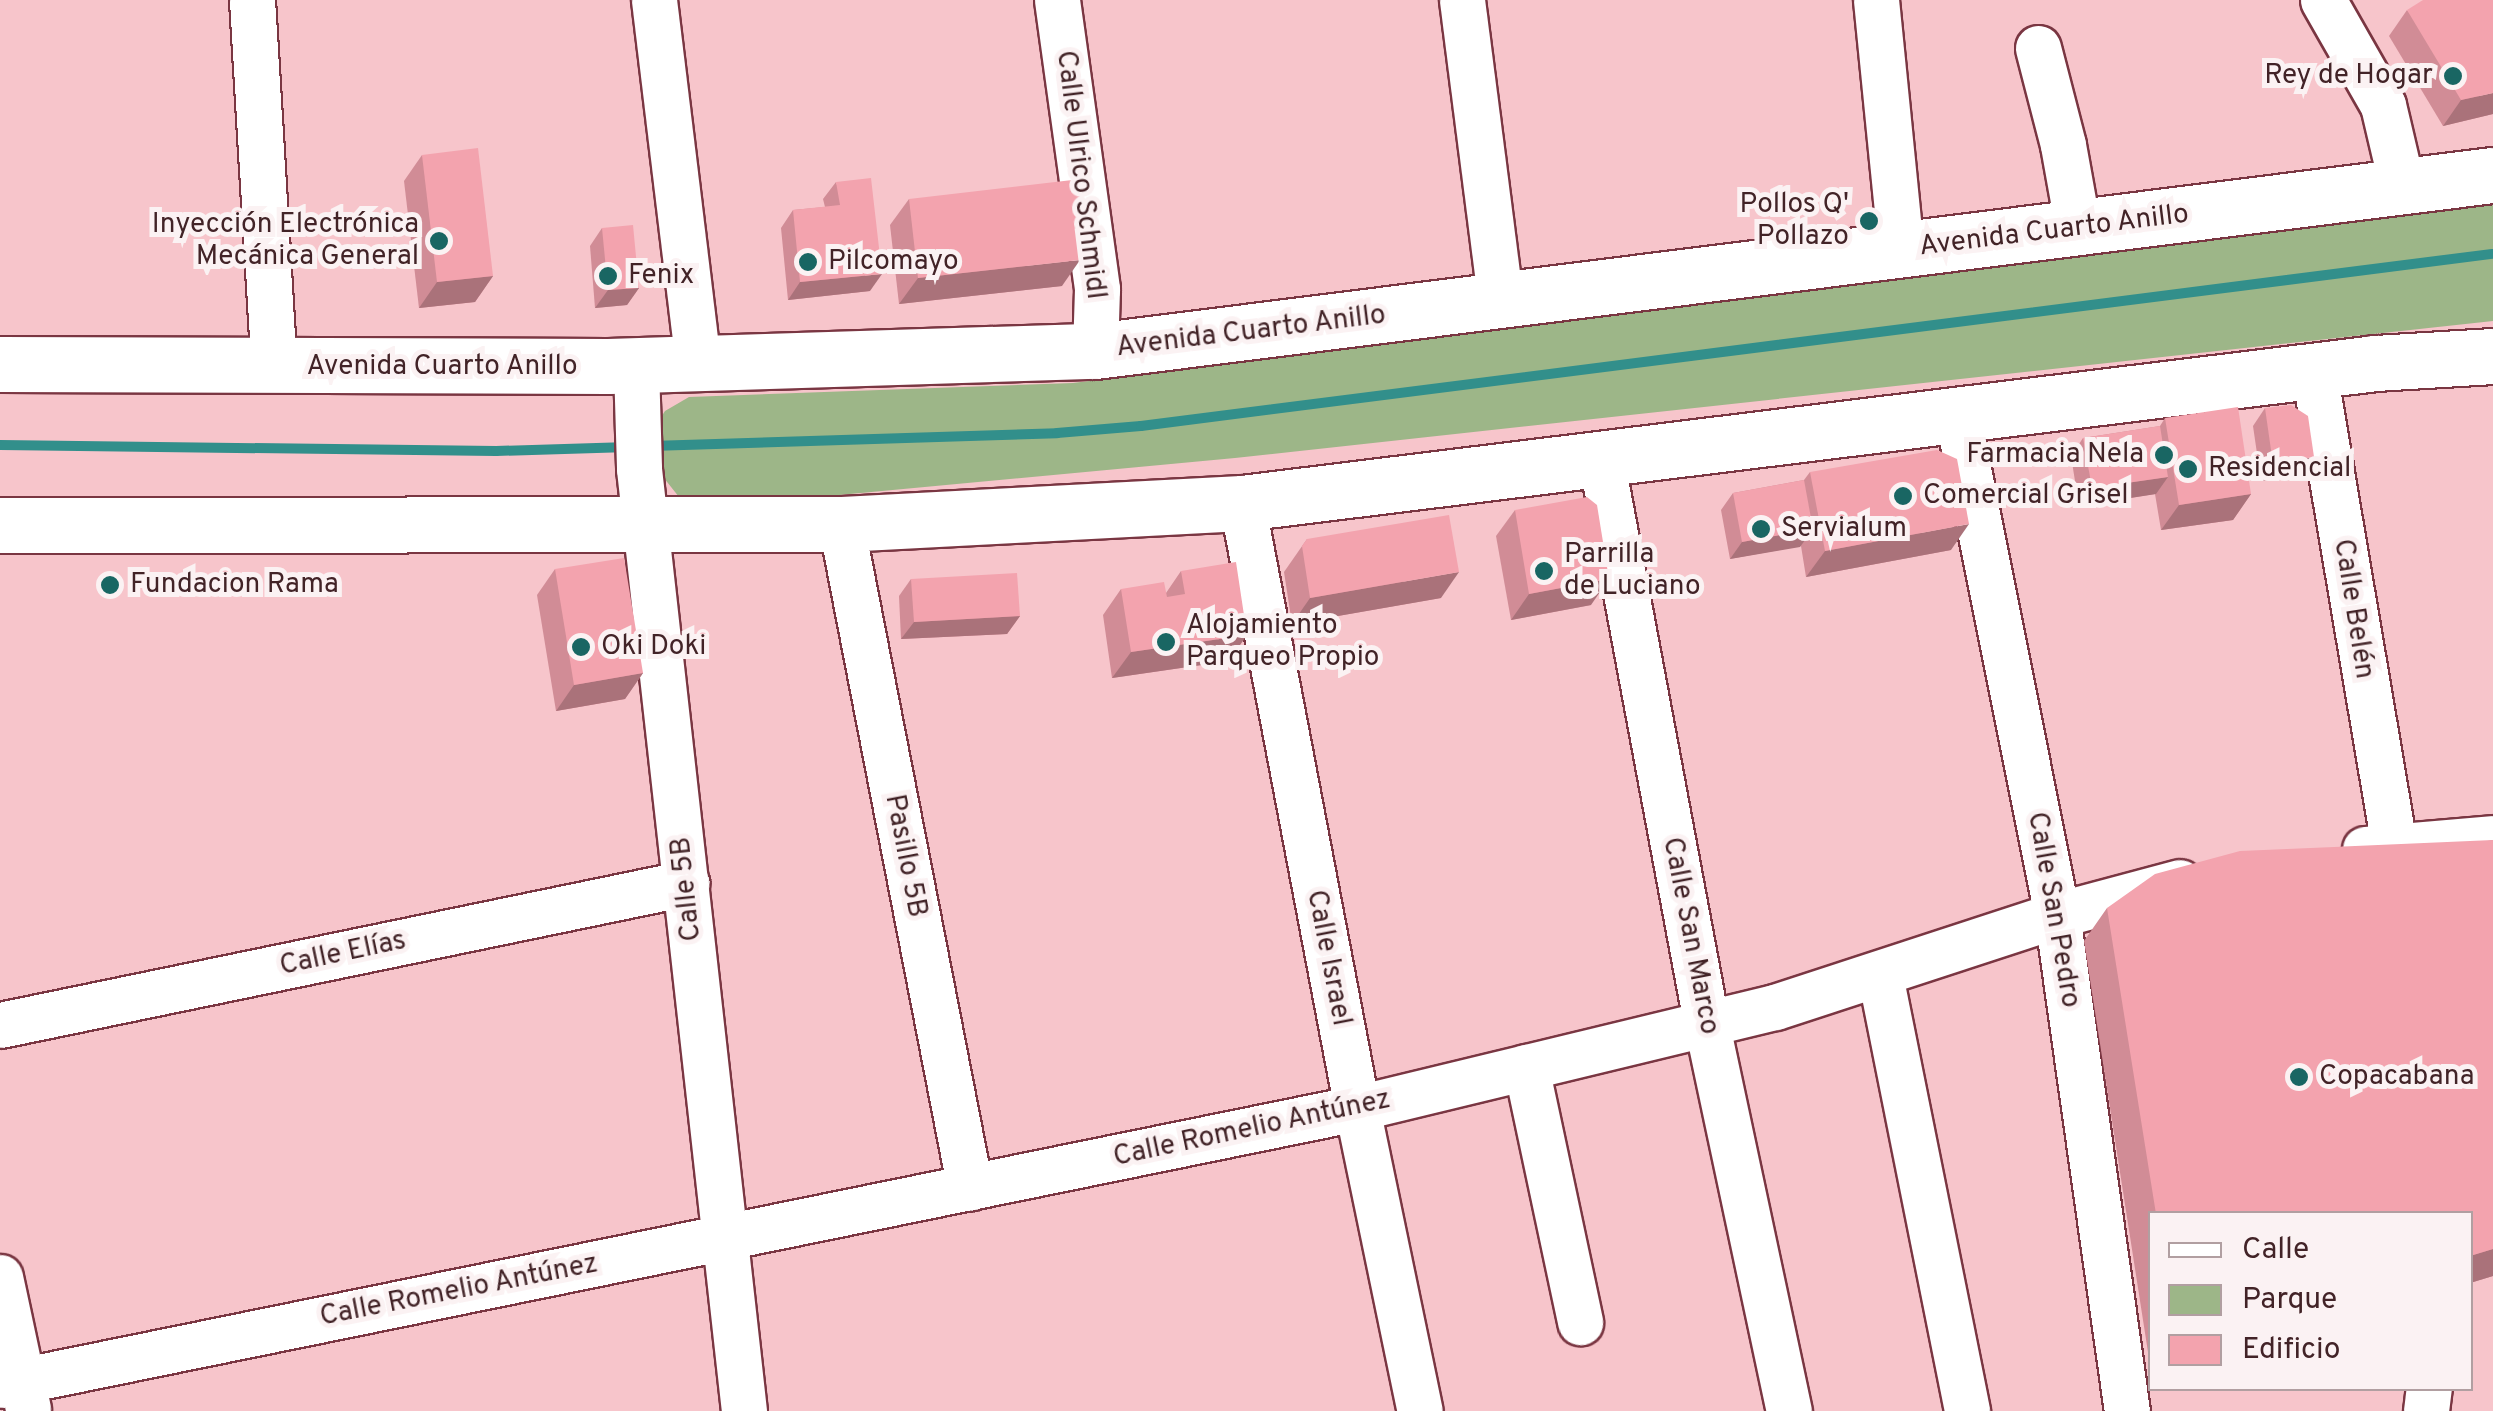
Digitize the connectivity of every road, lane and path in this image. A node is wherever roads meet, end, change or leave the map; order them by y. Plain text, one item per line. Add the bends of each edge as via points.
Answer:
1 (252, 0) edge
2 (654, 0) edge
3 (1058, 0) edge
4 (1462, 0) edge
5 (1876, 0) edge
6 (2322, 0) edge
7 (2038, 48) dead end
8 (2493, 175) edge
9 (2402, 186) junction
10 (2078, 228) junction
11 (1901, 250) junction
12 (1501, 302) junction
13 (1095, 351) junction
14 (2493, 356) edge
15 (0, 364) edge
16 (698, 364) junction
17 (636, 366) junction
18 (274, 368) junction
19 (2314, 372) junction
20 (1957, 414) junction
21 (1601, 460) junction
22 (1242, 503) junction
23 (645, 524) junction
24 (840, 524) junction
25 (0, 525) edge
26 (2493, 838) edge
27 (2394, 846) junction
28 (2324, 853) edge
29 (2218, 872) edge
30 (686, 882) junction
31 (2057, 915) junction
32 (1880, 975) junction
33 (1706, 1021) junction
34 (0, 1025) edge
35 (1526, 1067) junction
36 (1356, 1108) junction
37 (970, 1188) junction
38 (726, 1238) junction
39 (0, 1278) edge
40 (1580, 1322) dead end
41 (16, 1392) edge
42 (744, 1411) edge
43 (1420, 1411) edge
44 (1789, 1411) edge
45 (1967, 1411) edge
46 (2127, 1411) edge

1 - 18 street
2 - 16 street
3 - 13 street, Calle Ulrico Schmidl via 1097,289
4 - 12 street
5 - 11 street
6 - 9 street via 2383,104
7 - 10 street
8 - 9 highway, Avenida Cuarto Anillo
9 - 10 highway, Avenida Cuarto Anillo
10 - 11 highway, Avenida Cuarto Anillo
11 - 12 highway, Avenida Cuarto Anillo
12 - 13 highway, Avenida Cuarto Anillo
13 - 16 highway, Avenida Cuarto Anillo
14 - 19 highway
15 - 18 highway, Avenida Cuarto Anillo
16 - 17 highway, Avenida Cuarto Anillo
17 - 18 highway, Avenida Cuarto Anillo
17 - 23 street, Calle 5B
19 - 20 highway
19 - 27 street, Calle Belén
20 - 21 highway
20 - 31 street, Calle San Pedro
21 - 22 highway
21 - 33 street, Calle San Marco
22 - 24 highway
22 - 36 street, Calle Israel
23 - 24 highway
23 - 25 highway
23 - 30 street, Calle 5B
24 - 37 street, Pasillo 5B
26 - 27 street
27 - 28 street
29 - 31 street, Calle Romelio Antúnez
30 - 34 street, Calle Elías
30 - 38 street, Calle 5B
31 - 32 street, Calle Romelio Antúnez
31 - 46 street, Calle San Pedro
32 - 33 street, Calle Romelio Antúnez
32 - 45 street
33 - 35 street, Calle Romelio Antúnez
33 - 44 street, Calle San Marco
35 - 36 street, Calle Romelio Antúnez
35 - 40 street
36 - 37 street, Calle Romelio Antúnez
36 - 43 street, Calle Israel
37 - 38 street, Calle Romelio Antúnez
38 - 41 street, Calle Romelio Antúnez
38 - 42 street, Calle 5B
39 - 41 street

